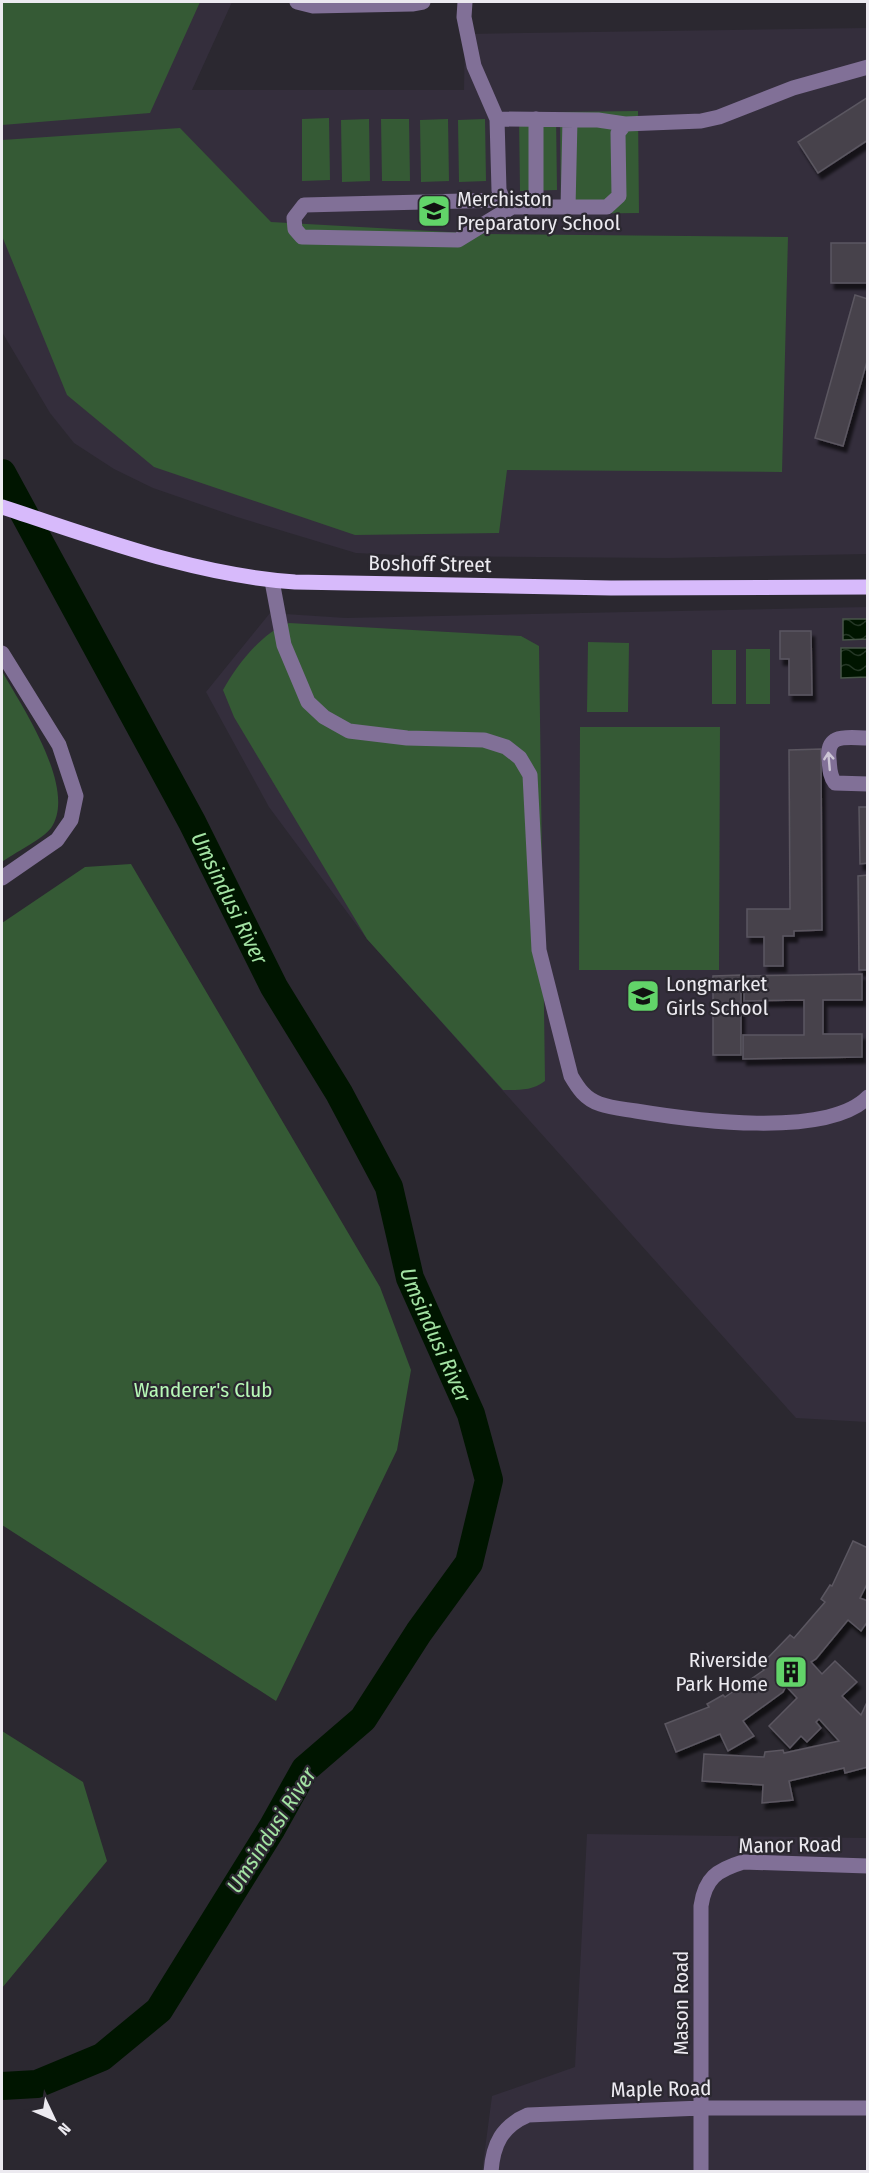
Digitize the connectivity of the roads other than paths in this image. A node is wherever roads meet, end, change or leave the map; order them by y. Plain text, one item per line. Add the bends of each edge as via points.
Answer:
1 (297, 2) edge
2 (423, 2) edge
3 (465, 2) edge
4 (867, 67) edge
5 (497, 118) junction
6 (536, 120) junction
7 (570, 120) junction
8 (625, 124) junction
9 (507, 203) junction
10 (536, 207) junction
11 (568, 208) junction
12 (2, 507) edge
13 (272, 581) junction
14 (867, 587) edge
15 (2, 652) edge
16 (867, 738) edge
17 (867, 784) edge
18 (2, 878) edge
19 (867, 1096) edge
20 (867, 1866) edge
21 (715, 1874) joint
22 (702, 2108) junction
23 (867, 2108) edge
24 (491, 2172) edge
25 (701, 2172) edge

1 - 2 street via 313,6
3 - 5 street via 464,17 474,66
4 - 8 street via 793,88 718,117
5 - 6 street
5 - 9 street via 499,190
6 - 7 street
6 - 10 street
7 - 8 street
7 - 11 street
8 - 11 street via 618,133 617,200 600,208
9 - 9 street via 458,240 302,237 295,229 294,218 304,205
9 - 10 street
10 - 11 street
12 - 13 main road, Boshoff Street via 183,566
13 - 14 main road, Boshoff Street via 611,588
13 - 19 street via 284,645 308,702 324,717 349,731 407,738 484,740 506,747 520,758 530,775 539,950 571,1076 581,1093 610,1106 757,1124 827,1117 860,1105
15 - 18 street via 59,745 76,796 71,820 57,840
17 -> 16 street via 835,783 830,777 828,749 842,737
20 - 21 street, Manor Road via 743,1862
21 - 22 street, Mason Road via 703,1891 701,1906
22 - 23 street, Maple Road
22 - 24 street, Maple Road via 528,2115 518,2119 496,2142
22 - 25 street, Mason Road

